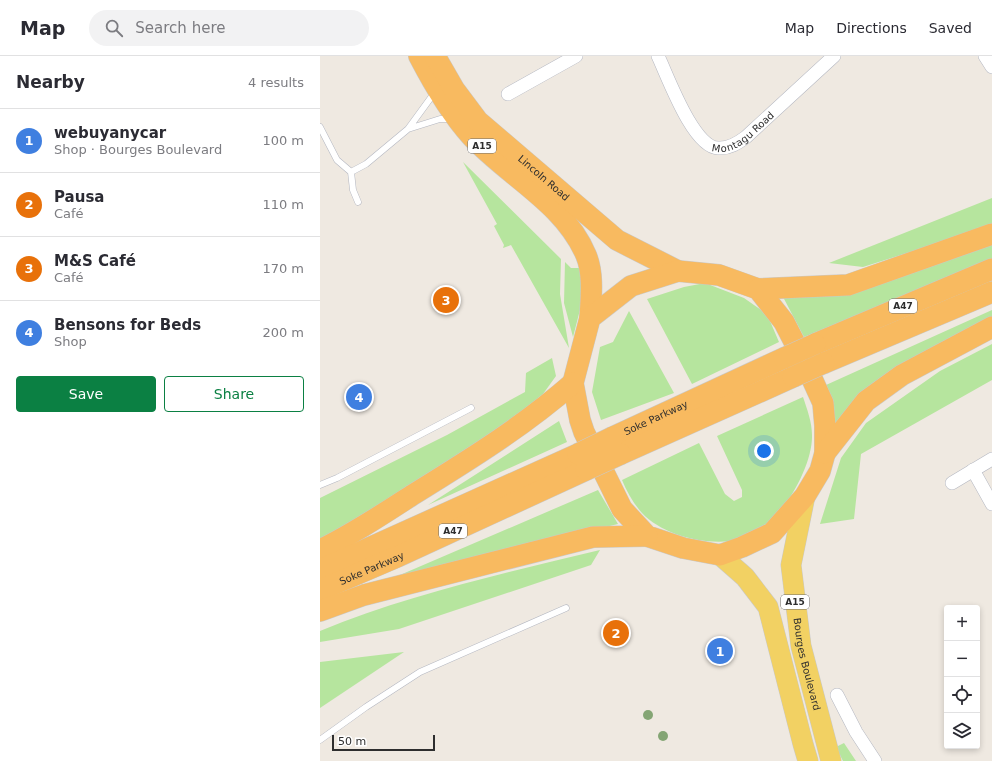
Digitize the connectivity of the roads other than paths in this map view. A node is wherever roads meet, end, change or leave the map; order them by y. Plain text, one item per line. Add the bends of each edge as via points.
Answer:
1 (419, 56) edge
2 (435, 56) edge
3 (576, 56) edge
4 (658, 56) edge
5 (834, 56) edge
6 (985, 56) edge
7 (992, 67) edge
8 (437, 89) junction
9 (508, 94) dead end
10 (460, 123) junction
11 (320, 127) edge
12 (408, 129) junction
13 (351, 172) junction
14 (358, 202) dead end
15 (992, 234) edge
16 (992, 269) edge
17 (678, 271) junction
18 (758, 289) junction
19 (992, 292) edge
20 (590, 318) junction
21 (992, 327) edge
22 (573, 383) junction
23 (471, 408) dead end
24 (617, 445) junction
25 (825, 453) junction
26 (992, 459) edge
27 (582, 462) junction
28 (973, 470) junction
29 (952, 482) dead end
30 (320, 485) edge
31 (805, 496) junction
32 (992, 504) edge
33 (648, 536) junction
34 (320, 550) edge
35 (720, 555) junction
36 (320, 570) edge
37 (320, 590) edge
38 (566, 608) dead end
39 (320, 610) edge
40 (837, 695) dead end
41 (320, 740) edge
42 (808, 761) edge
43 (831, 761) edge
44 (875, 761) edge

1 - 8 highway, Lincoln Road / A15
2 - 17 highway, Lincoln Road / A15 via 454,89 478,121 617,240
3 - 9 street
4 - 5 street, Montagu Road via 692,128 703,142 718,148 734,145 746,137
6 - 7 street
8 - 10 highway, Lincoln Road / A15
8 - 12 lane
10 - 12 lane via 440,119
10 - 20 highway, Lincoln Road / A15 via 473,138 564,219 586,255 592,285
11 - 13 lane via 337,160
12 - 13 lane via 366,164
13 - 14 lane via 352,190
15 - 18 highway via 848,285
16 - 24 highway, Soke Parkway / A47, bridge via 784,358
17 - 18 highway via 719,275
17 - 20 highway via 630,286
18 - 25 highway via 784,322 823,403
19 - 24 highway, Soke Parkway / A47, bridge via 793,377
20 - 22 highway, Lincoln Road
21 - 25 highway via 902,375 866,401
22 - 33 highway via 584,432 622,509
22 - 34 highway via 542,410 448,473 339,541
23 - 30 lane
24 - 27 highway, Soke Parkway / A47, bridge
25 - 31 highway via 820,471
26 - 28 street
27 - 36 highway, Soke Parkway / A47
27 - 37 highway, Soke Parkway / A47 via 404,554
28 - 29 street
28 - 32 street
31 - 35 highway via 772,533
31 - 43 main road, Bourges Boulevard / A15 via 791,565 801,646
33 - 35 highway via 683,548
33 - 39 highway via 593,537 364,596
35 - 42 main road, A15 via 745,576 768,607
38 - 41 lane via 420,672
40 - 44 street

